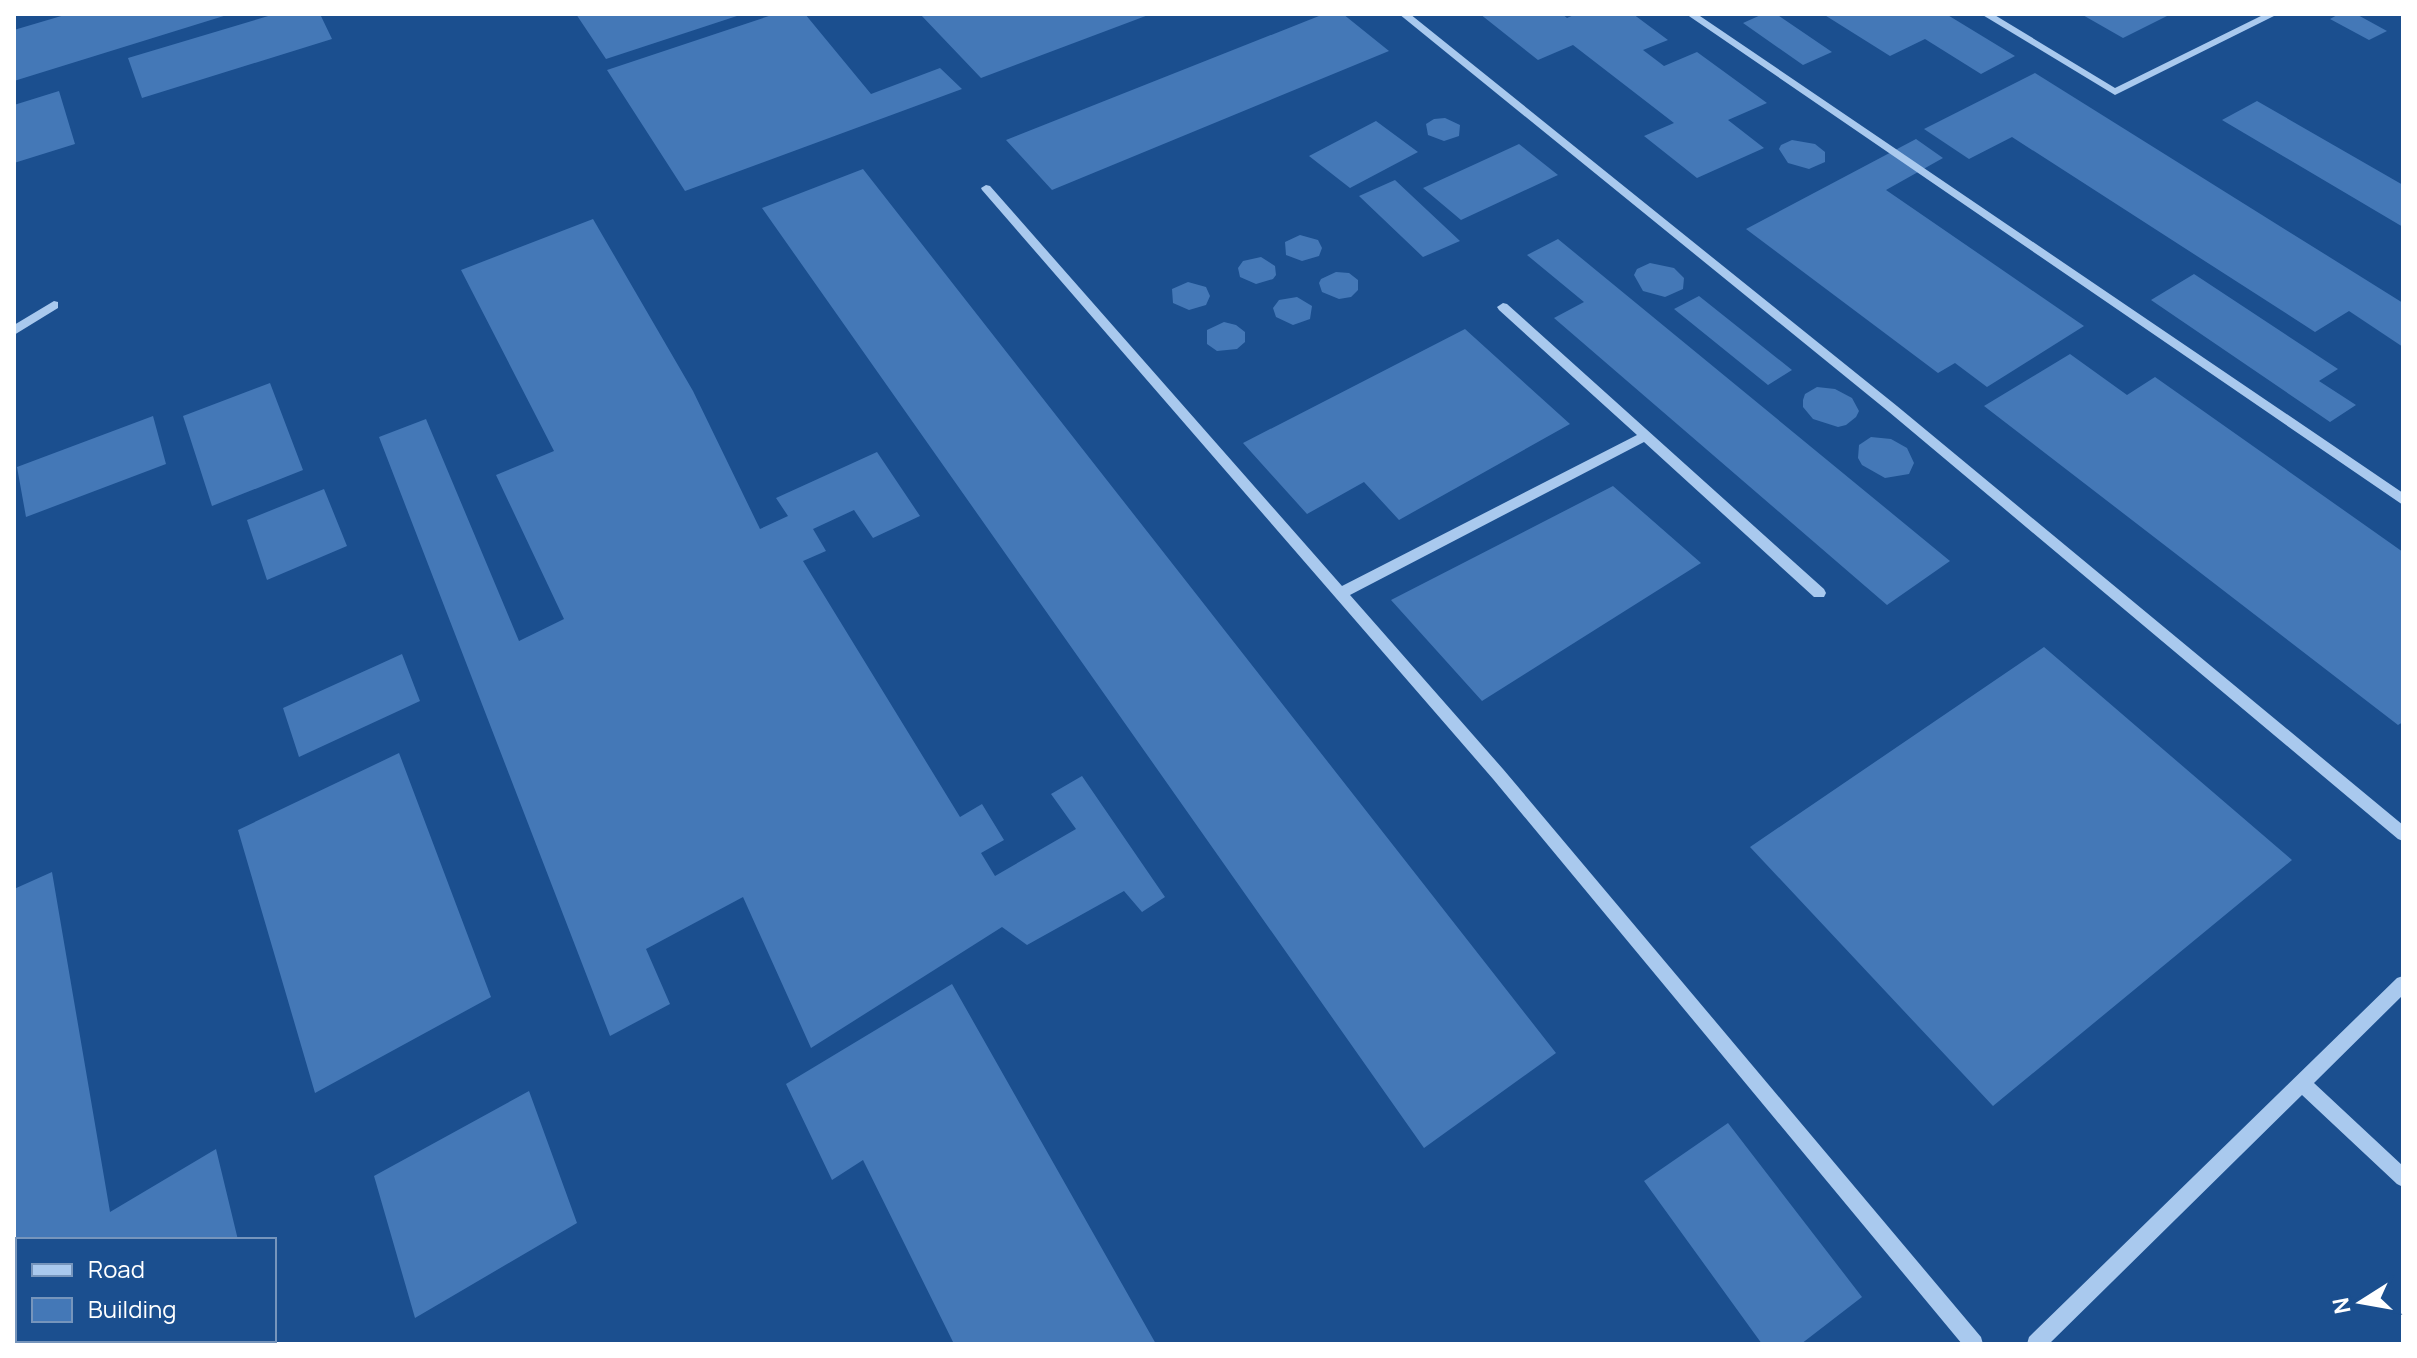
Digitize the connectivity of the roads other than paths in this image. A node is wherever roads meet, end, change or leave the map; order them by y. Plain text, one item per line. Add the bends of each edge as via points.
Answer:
1 (1404, 14) edge
2 (1691, 14) edge
3 (1986, 14) edge
4 (2273, 14) edge
5 (986, 188) dead end
6 (54, 305) dead end
7 (1503, 307) dead end
8 (14, 331) edge
9 (1644, 437) junction
10 (2403, 500) edge
11 (1819, 593) dead end
12 (1340, 594) junction
13 (2403, 834) edge
14 (2403, 984) edge
15 (2302, 1083) junction
16 (2403, 1178) edge
17 (1974, 1344) edge
18 (2036, 1344) edge

1 - 13 lane via 1893,409
2 - 10 lane
3 - 4 lane via 2115,92
5 - 12 lane
6 - 8 lane
7 - 9 lane
9 - 11 lane
9 - 12 lane
12 - 17 lane via 1498,774
14 - 15 lane
15 - 16 lane
15 - 18 lane

